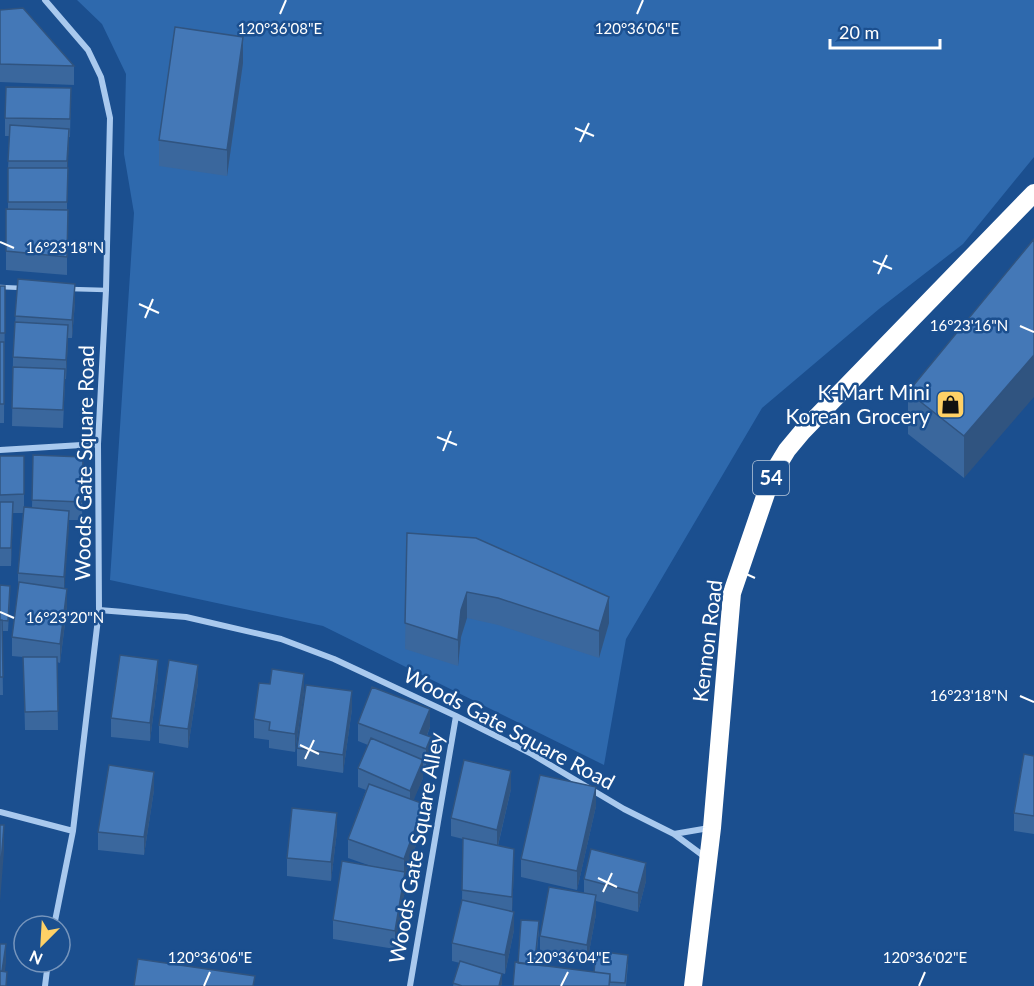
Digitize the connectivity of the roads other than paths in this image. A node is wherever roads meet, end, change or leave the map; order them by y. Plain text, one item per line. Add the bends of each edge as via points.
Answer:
1 (45, 0) edge
2 (1034, 193) edge
3 (0, 287) edge
4 (35, 288) edge
5 (59, 289) edge
6 (106, 290) junction
7 (98, 444) junction
8 (0, 450) edge
9 (99, 610) junction
10 (456, 716) junction
11 (0, 812) edge
12 (712, 828) junction
13 (73, 831) junction
14 (674, 834) junction
15 (708, 860) junction
16 (56, 914) edge
17 (410, 986) edge
18 (693, 986) edge

1 - 6 street, Woods Gate Square Road via 88,50 101,77 110,118
2 - 12 highway, Kennon Road / 54 via 802,432 773,473 732,593
3 - 4 lane
5 - 6 lane
6 - 7 street, Woods Gate Square Road
7 - 8 street
7 - 9 street, Woods Gate Square Road
9 - 10 street, Woods Gate Square Road via 186,617 281,639 334,659
9 - 13 street
10 - 14 street, Woods Gate Square Road
10 - 17 street, Woods Gate Square Alley
11 - 13 street
12 - 14 street
12 - 15 highway, Kennon Road / 54
13 - 16 street
14 - 15 street, Woods Gate Square Road
15 - 18 highway, Kennon Road / 54

